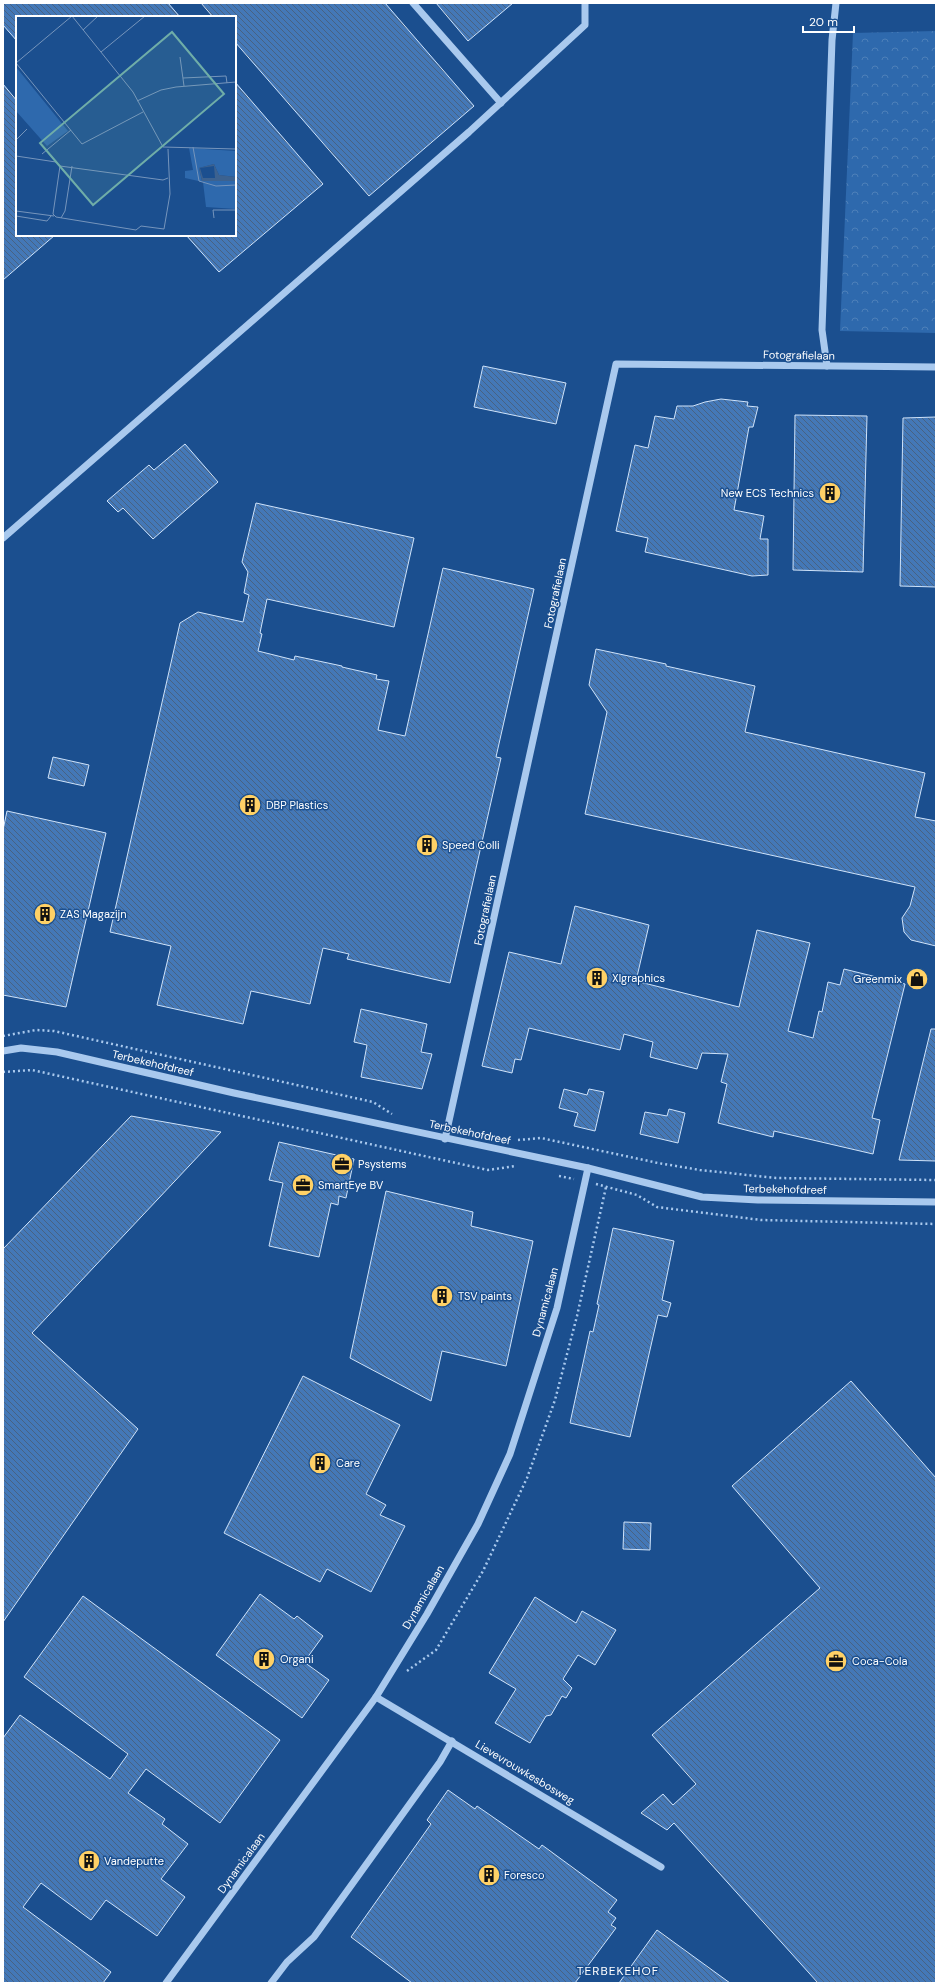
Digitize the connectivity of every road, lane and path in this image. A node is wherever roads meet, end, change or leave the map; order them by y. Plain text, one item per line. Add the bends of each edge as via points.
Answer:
1 (413, 3) edge
2 (585, 3) edge
3 (836, 3) edge
4 (501, 103) junction
5 (827, 366) junction
6 (936, 368) edge
7 (3, 538) edge
8 (3, 1036) edge
9 (3, 1051) edge
10 (3, 1072) edge
11 (393, 1114) dead end
12 (445, 1139) junction
13 (512, 1140) dead end
14 (521, 1168) dead end
15 (588, 1168) junction
16 (557, 1175) dead end
17 (936, 1180) edge
18 (585, 1182) junction
19 (936, 1202) edge
20 (376, 1697) junction
21 (452, 1741) junction
22 (661, 1867) dead end
23 (166, 1983) edge
24 (272, 1983) edge

1 - 4 street
2 - 4 street via 585,25
3 - 5 street via 832,40 822,330
4 - 7 street
5 - 6 street, Fotografielaan
5 - 12 street, Fotografielaan via 616,364
8 - 11 path via 36,1030 54,1030 373,1102
9 - 12 street, Terbekehofdreef via 21,1048 57,1052
10 - 14 path via 32,1070 488,1170 514,1166
12 - 15 street, Terbekehofdreef
13 - 17 path via 541,1138 658,1163 776,1178
15 - 18 street, Dynamicalaan
15 - 19 street, Terbekehofdreef via 702,1197
16 - 18 path
18 - 20 street, Dynamicalaan via 557,1308 510,1454 478,1524
20 - 21 street, Lievevrouwkesbosweg
20 - 23 street, Dynamicalaan
21 - 22 street, Lievevrouwkesbosweg
21 - 24 street via 440,1762 314,1937 287,1962

